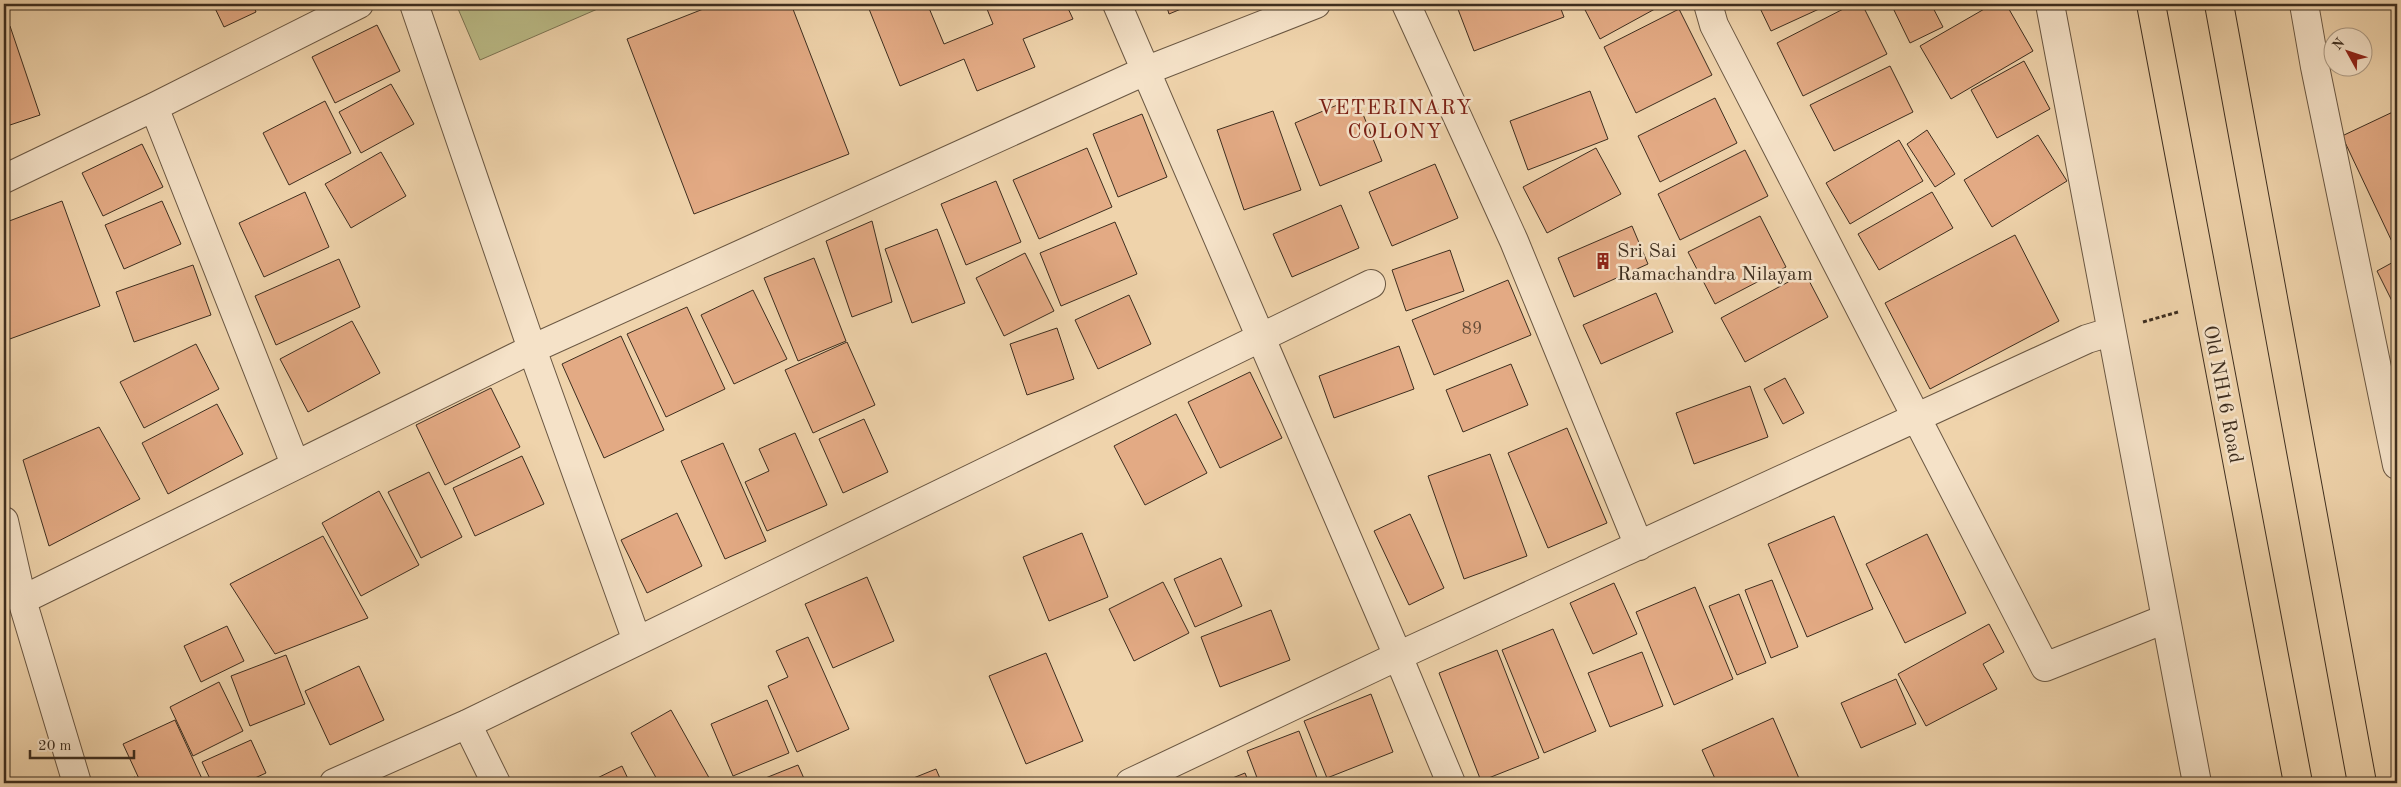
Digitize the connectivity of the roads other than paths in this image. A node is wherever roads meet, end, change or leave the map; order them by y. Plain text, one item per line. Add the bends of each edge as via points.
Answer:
1 (359, 4) edge
2 (414, 4) edge
3 (1117, 4) edge
4 (1316, 4) edge
5 (1406, 4) edge
6 (1708, 4) edge
7 (2050, 4) edge
8 (2151, 4) edge
9 (2219, 4) edge
10 (2304, 4) edge
11 (1144, 71) junction
12 (154, 107) junction
13 (4, 180) edge
14 (1371, 284) dead end
15 (2110, 332) junction
16 (1260, 339) junction
17 (532, 349) junction
18 (2391, 407) edge
19 (1916, 419) junction
20 (295, 464) junction
21 (2397, 465) edge
22 (4, 521) edge
23 (1639, 546) junction
24 (22, 600) junction
25 (2165, 618) junction
26 (638, 641) junction
27 (1398, 656) junction
28 (467, 724) junction
29 (77, 783) edge
30 (334, 783) edge
31 (496, 783) edge
32 (1130, 783) edge
33 (1451, 783) edge
34 (2196, 783) edge
35 (2298, 783) edge
36 (2362, 783) edge

1 - 12 street
2 - 17 street
3 - 11 street
4 - 11 street
5 - 23 street via 1514,241
6 - 19 street via 1714,25
7 - 15 street
8 - 35 main road, Old NH16 Road
9 - 36 main road
10 - 18 street via 2315,67
11 - 16 street
11 - 17 street
12 - 13 street
12 - 20 street
14 - 16 street
15 - 19 street via 2087,339
15 - 25 street
16 - 26 street
16 - 27 street
17 - 20 street
17 - 26 street
18 - 21 street
19 - 23 street
19 - 25 street via 2045,667
20 - 24 street
22 - 24 street
23 - 27 street
24 - 29 street
25 - 34 street
26 - 28 street
27 - 32 street
27 - 33 street
28 - 30 street
28 - 31 street

